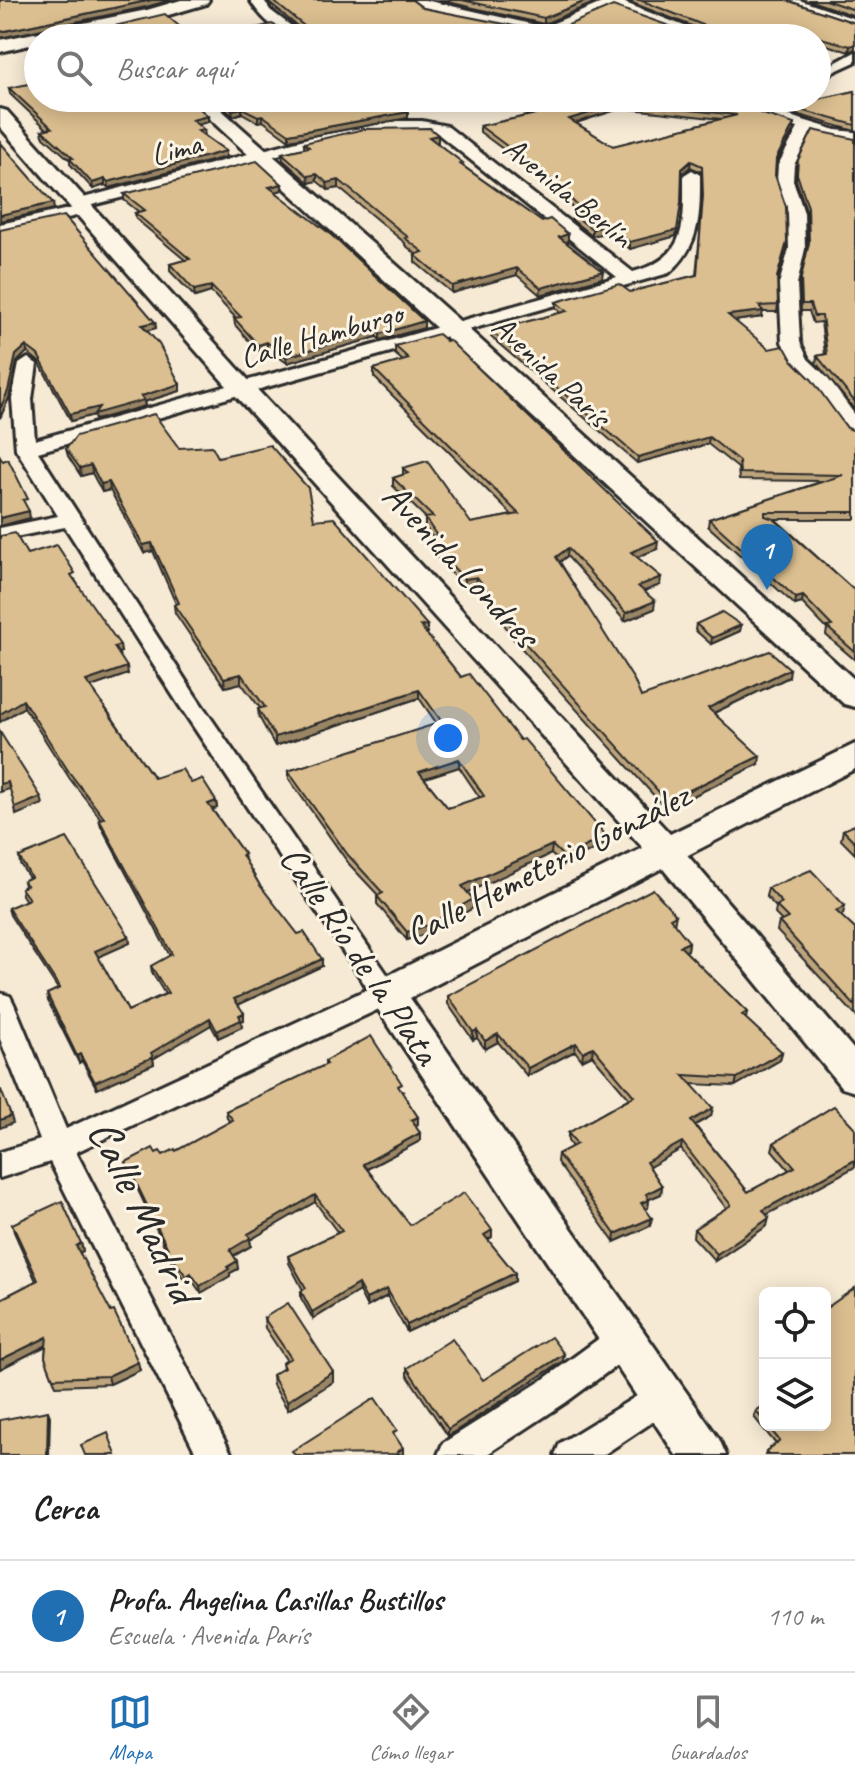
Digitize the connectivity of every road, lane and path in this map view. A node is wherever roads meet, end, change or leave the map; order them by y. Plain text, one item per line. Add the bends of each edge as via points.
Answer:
1 (200, 0) edge
2 (257, 0) edge
3 (414, 0) edge
4 (786, 0) edge
5 (616, 1) edge
6 (112, 16) junction
7 (855, 23) edge
8 (85, 24) edge
9 (120, 24) edge
10 (280, 24) edge
11 (505, 24) edge
12 (570, 24) edge
13 (673, 24) edge
14 (24, 41) edge
15 (0, 46) edge
16 (855, 56) edge
17 (831, 69) dead end
18 (212, 112) edge
19 (764, 112) edge
20 (0, 115) edge
21 (430, 125) joint
22 (807, 125) junction
23 (855, 137) edge
24 (260, 156) junction
25 (692, 175) dead end
26 (80, 207) junction
27 (0, 229) edge
28 (631, 279) junction
29 (455, 329) junction
30 (28, 364) dead end
31 (242, 388) junction
32 (855, 429) edge
33 (26, 449) junction
34 (72, 519) junction
35 (0, 534) edge
36 (855, 697) edge
37 (855, 755) edge
38 (666, 851) junction
39 (386, 993) junction
40 (0, 1004) edge
41 (855, 1077) edge
42 (58, 1147) junction
43 (0, 1165) edge
44 (624, 1340) junction
45 (663, 1396) junction
46 (215, 1455) edge
47 (455, 1455) edge
48 (572, 1455) edge
49 (703, 1455) edge

1 - 6 main road
2 - 10 street
3 - 11 street
4 - 7 street
5 - 12 street
5 - 13 street
6 - 8 main road
6 - 9 main road
14 - 15 main road
16 - 17 street
18 - 24 main road, Avenida París
19 - 22 street
20 - 26 main road, Avenida Londres
21 - 24 street, Lima via 330,138
21 - 28 street, Avenida Berlín via 442,129
22 - 23 street
22 - 32 street via 786,165 785,180 796,213 797,249 788,284 791,342 800,361
24 - 26 street, Lima
24 - 29 main road, Avenida París
25 - 28 street, Calle Hamburgo via 692,219 684,250 663,269
26 - 27 street, Lima
26 - 31 main road, Avenida Londres
28 - 29 street, Calle Hamburgo
29 - 31 street, Calle Hamburgo
29 - 36 main road, Avenida París
30 - 33 street via 22,399
31 - 33 street, Calle Hamburgo
31 - 38 main road, Avenida Londres
33 - 34 street, Calle Río de la Plata
34 - 35 street
34 - 39 street, Calle Río de la Plata via 187,700
37 - 38 main road, Calle Hemeterio González
38 - 39 main road, Calle Hemeterio González
38 - 41 street, Avenida Londres
39 - 42 street, Calle Hemeterio González
39 - 44 main road, Calle Río de la Plata
40 - 42 street, Calle Madrid
42 - 43 street, Calle Hemeterio González
42 - 46 street, Calle Madrid
44 - 45 main road, Calle Río de la Plata
44 - 47 street
45 - 48 street
45 - 49 main road, Calle Río de la Plata

